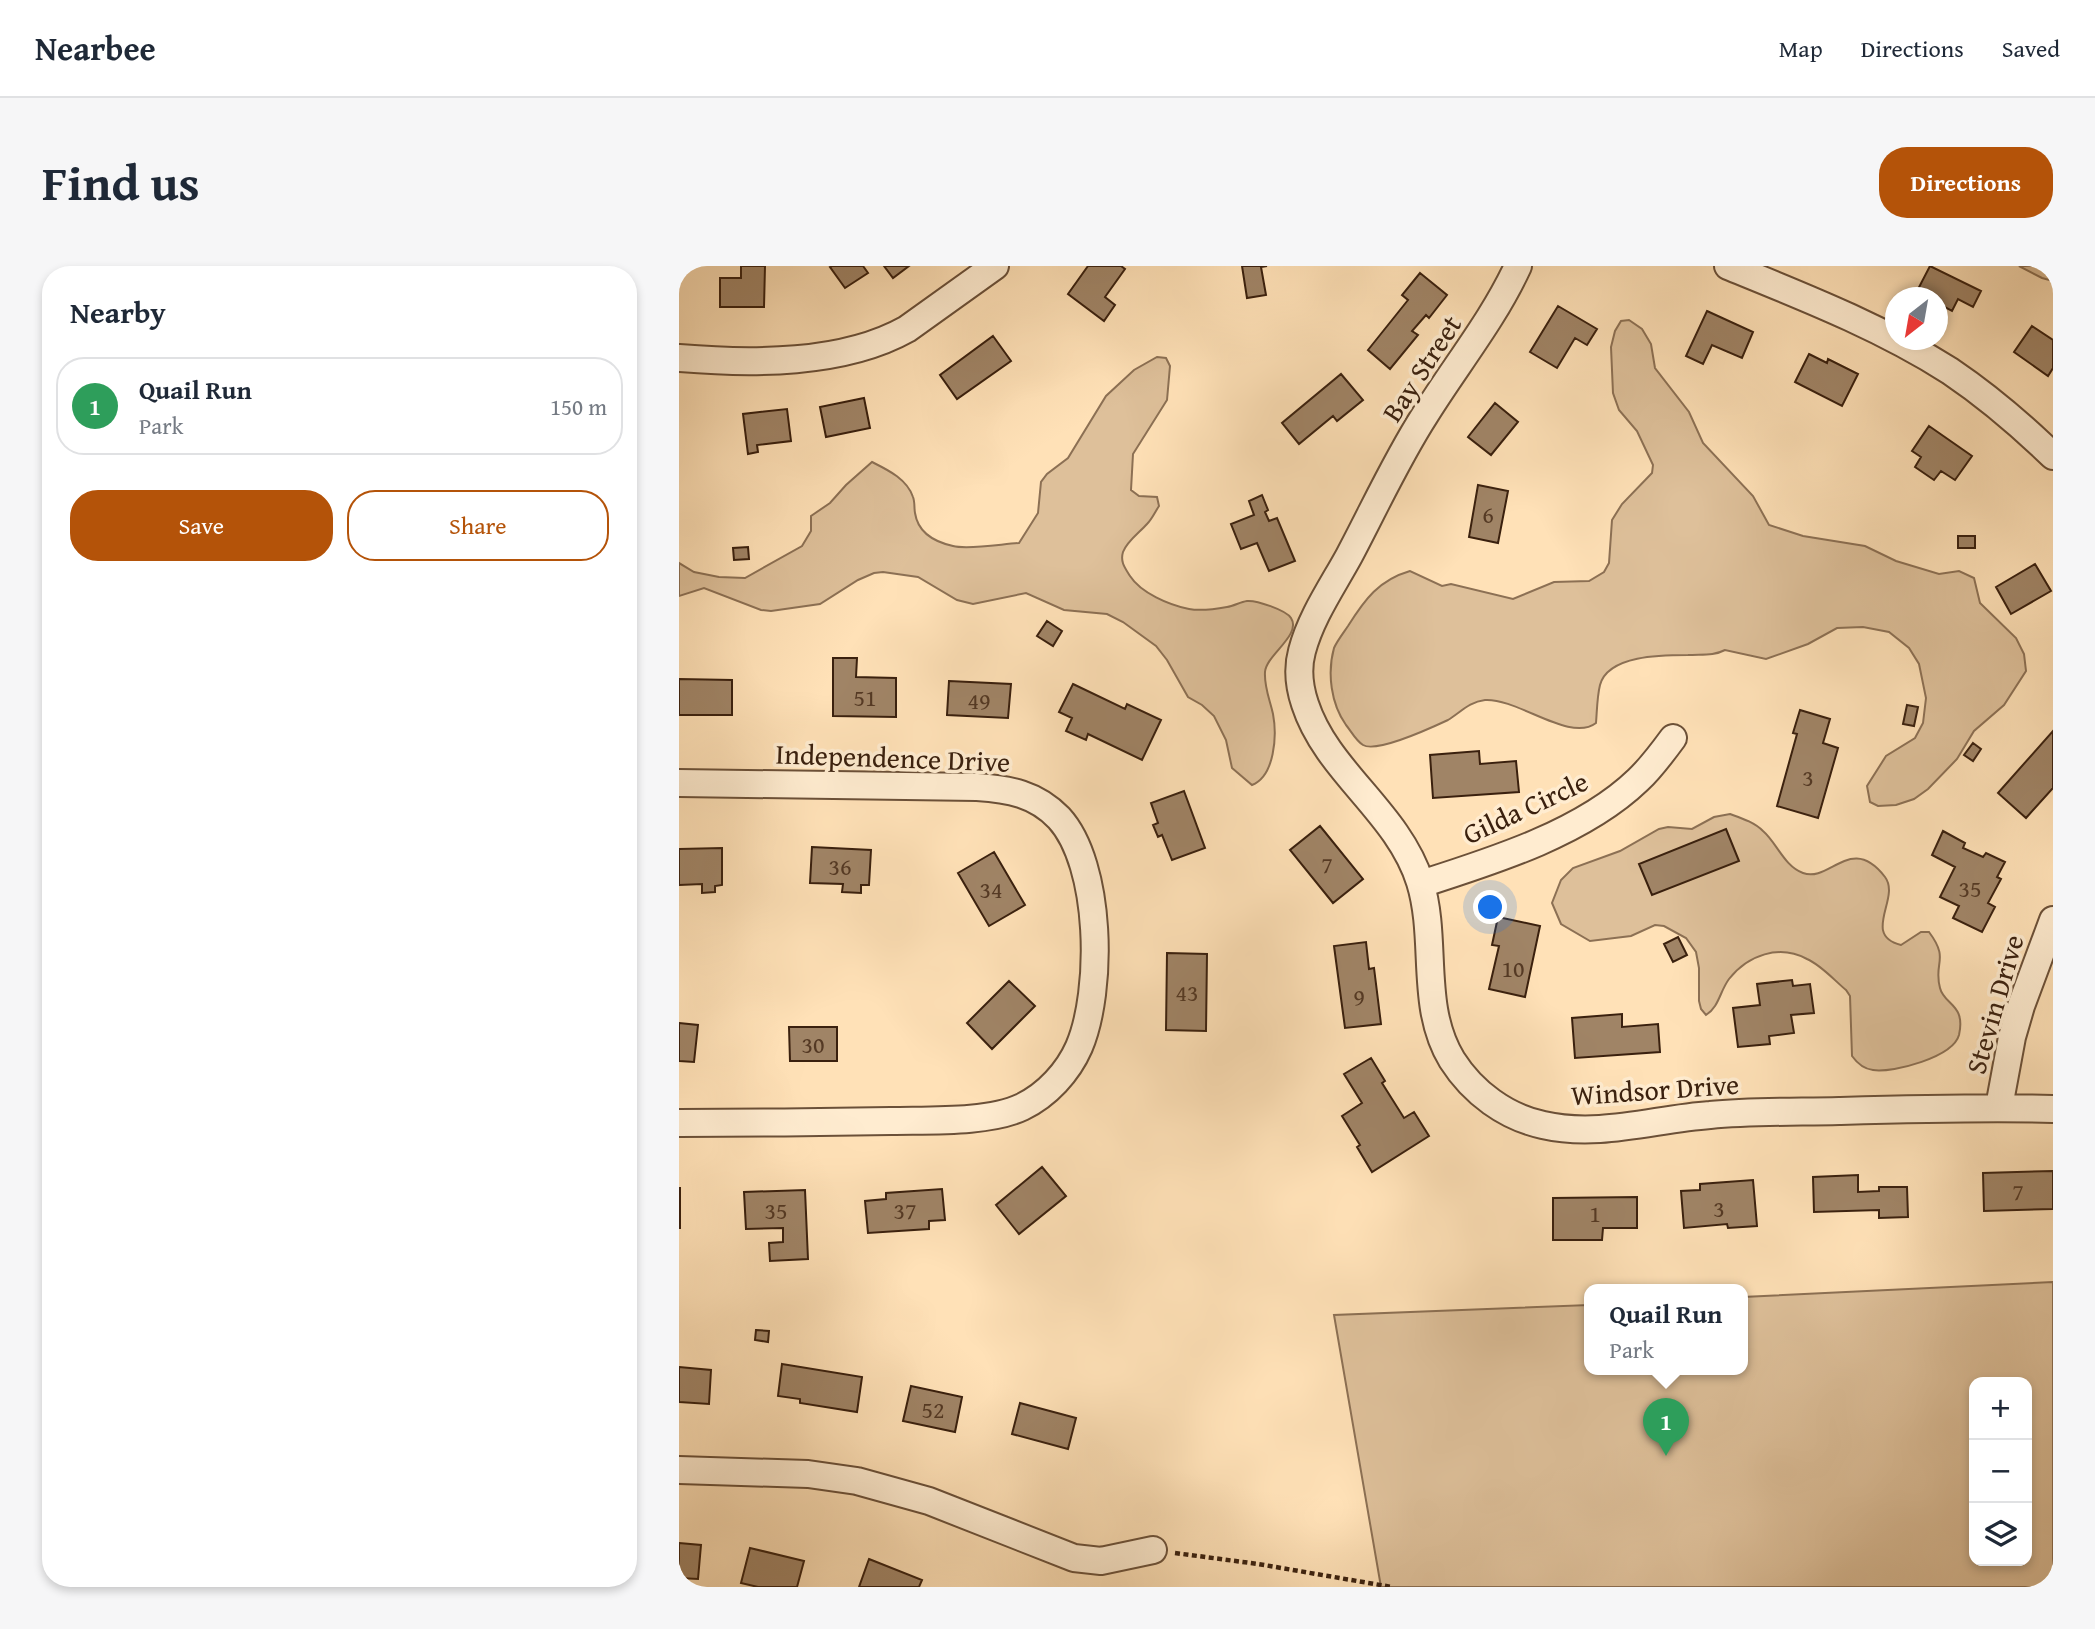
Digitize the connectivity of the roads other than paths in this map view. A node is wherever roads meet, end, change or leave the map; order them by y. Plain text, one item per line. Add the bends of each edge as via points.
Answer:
1 (995, 266) edge
2 (1518, 266) edge
3 (1728, 266) edge
4 (679, 358) edge
5 (2053, 456) edge
6 (1376, 503) joint
7 (1673, 738) dead end
8 (679, 782) edge
9 (1421, 884) junction
10 (2053, 920) edge
11 (1999, 1107) junction
12 (2053, 1109) edge
13 (679, 1123) edge
14 (679, 1470) edge
15 (1153, 1550) road end

1 - 4 street via 914,325 863,349 785,359
2 - 6 street, Bay Street via 1483,329 1422,419
3 - 5 street via 1905,345 1989,399
6 - 9 street, Windsor Drive via 1314,618 1302,650 1299,676 1311,721 1329,751 1394,830
7 - 9 street, Gilda Circle via 1627,790 1568,828
8 - 13 street, Independence Drive via 1010,790 1031,797 1059,818 1083,860 1093,913 1088,1018 1077,1050 1053,1085 1021,1108 943,1120
9 - 11 street, Windsor Drive via 1433,1001 1444,1045 1479,1092 1520,1118 1555,1127 1603,1130 1712,1114
10 - 11 street, Stevin Drive via 2012,1037
11 - 12 street, Windsor Drive
14 - 15 street via 808,1474 857,1481 929,1501 1074,1558 1101,1561

